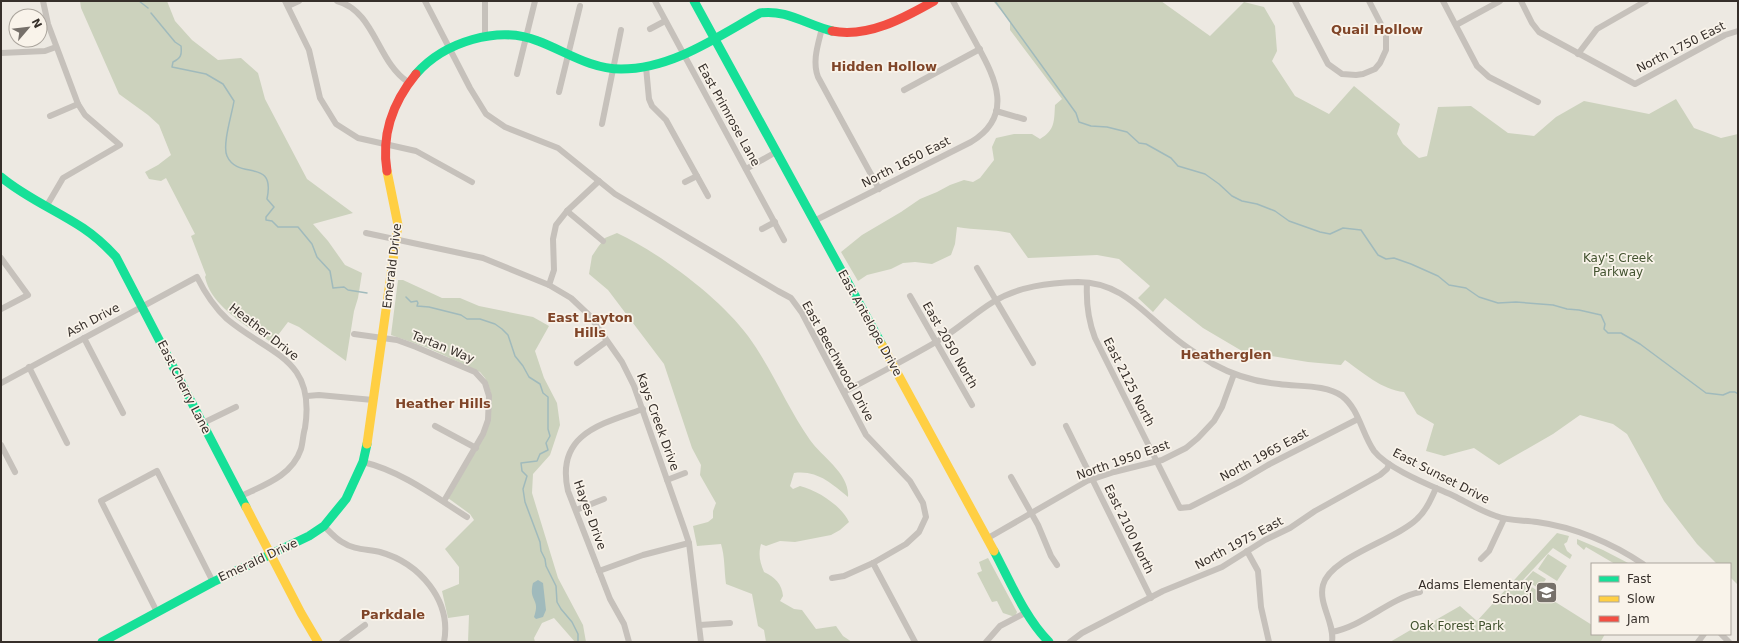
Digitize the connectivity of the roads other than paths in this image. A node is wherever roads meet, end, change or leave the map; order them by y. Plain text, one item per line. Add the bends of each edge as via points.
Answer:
1 (43, 1) edge
2 (298, 1) edge
3 (337, 1) edge
4 (425, 1) edge
5 (485, 1) edge
6 (535, 1) edge
7 (655, 1) edge
8 (694, 1) edge
9 (934, 1) edge
10 (954, 1) edge
11 (1295, 1) edge
12 (1369, 1) edge
13 (1443, 1) edge
14 (1500, 1) edge
15 (1521, 1) edge
16 (1646, 1) edge
17 (286, 4) edge
18 (580, 6) dead end
19 (665, 21) junction
20 (1456, 25) junction
21 (822, 28) junction
22 (650, 29) dead end
23 (621, 30) dead end
24 (1738, 31) edge
25 (485, 37) junction
26 (525, 37) junction
27 (714, 38) junction
28 (56, 47) junction
29 (449, 49) junction
30 (980, 49) junction
31 (1, 54) edge
32 (568, 54) junction
33 (1578, 54) junction
34 (683, 55) junction
35 (646, 67) junction
36 (613, 69) junction
37 (517, 74) dead end
38 (408, 82) junction
39 (904, 90) dead end
40 (559, 92) dead end
41 (1538, 102) dead end
42 (78, 104) junction
43 (996, 110) junction
44 (50, 116) dead end
45 (1024, 119) dead end
46 (602, 124) dead end
47 (385, 144) junction
48 (776, 152) junction
49 (746, 168) junction
50 (697, 176) junction
51 (1, 177) edge
52 (599, 181) junction
53 (472, 182) dead end
54 (685, 182) dead end
55 (878, 189) junction
56 (708, 196) dead end
57 (46, 207) junction
58 (566, 211) junction
59 (814, 221) junction
60 (775, 222) junction
61 (762, 229) dead end
62 (366, 234) dead end
63 (396, 240) junction
64 (784, 240) dead end
65 (603, 241) dead end
66 (1, 258) edge
67 (977, 268) dead end
68 (196, 277) joint
69 (1087, 283) junction
70 (549, 285) junction
71 (910, 296) dead end
72 (996, 300) junction
73 (142, 306) junction
74 (1, 309) edge
75 (354, 334) dead end
76 (84, 338) junction
77 (383, 338) junction
78 (607, 341) junction
79 (935, 342) junction
80 (577, 363) dead end
81 (1033, 363) dead end
82 (893, 365) junction
83 (29, 367) junction
84 (1234, 374) junction
85 (1, 384) edge
86 (844, 392) junction
87 (307, 396) junction
88 (373, 400) junction
89 (972, 405) dead end
90 (236, 407) dead end
91 (643, 409) junction
92 (123, 413) dead end
93 (1358, 419) junction
94 (203, 423) junction
95 (435, 426) dead end
96 (1066, 426) dead end
97 (67, 443) dead end
98 (1, 445) edge
99 (476, 448) junction
100 (1157, 461) junction
101 (363, 462) junction
102 (1389, 464) junction
103 (15, 472) dead end
104 (685, 473) dead end
105 (1011, 477) dead end
106 (1092, 479) junction
107 (667, 480) junction
108 (1436, 488) junction
109 (241, 496) junction
110 (604, 499) dead end
111 (444, 501) junction
112 (1180, 508) joint
113 (576, 510) junction
114 (1032, 514) junction
115 (467, 517) dead end
116 (1504, 519) junction
117 (324, 526) junction
118 (988, 538) junction
119 (689, 543) junction
120 (1247, 551) junction
121 (270, 554) junction
122 (1481, 559) dead end
123 (872, 563) junction
124 (1641, 563) edge
125 (1057, 565) dead end
126 (599, 571) junction
127 (832, 578) dead end
128 (213, 582) junction
129 (1420, 592) dead end
130 (1151, 598) junction
131 (157, 612) junction
132 (1028, 612) junction
133 (730, 623) dead end
134 (365, 625) dead end
135 (700, 625) junction
136 (1331, 629) junction
137 (102, 642) edge
138 (318, 642) edge
139 (342, 642) edge
140 (444, 642) edge
141 (629, 642) edge
142 (701, 642) edge
143 (915, 642) edge
144 (986, 642) edge
145 (1049, 642) edge
146 (1070, 642) edge
147 (1269, 642) edge
148 (1332, 642) edge

1 - 28 street
2 - 17 street
3 - 38 street via 361,15 394,70
4 - 29 street, East Beechwood Drive
5 - 25 street
6 - 26 street
7 - 19 street, East Primrose Lane
8 - 27 street, East Antelope Drive
9 - 21 street, Emerald Drive via 901,19 875,29 844,32
10 - 30 street
11 - 12 street via 1328,64 1342,74 1356,75 1375,69 1386,50 1386,34
13 - 20 street
14 - 20 street
15 - 33 street via 1539,32
16 - 33 street via 1597,29
17 - 47 street via 309,50 320,98 336,124 358,138
18 - 32 street
19 - 22 street
19 - 34 street, East Primrose Lane
20 - 41 street via 1482,72
21 - 27 street, Emerald Drive via 781,12 769,11 760,13
21 - 55 street via 815,69
23 - 36 street
24 - 33 street, North 1750 East via 1725,35 1635,84
25 - 26 street, Emerald Drive
25 - 29 street, Emerald Drive
26 - 32 street, Emerald Drive
26 - 37 street
27 - 34 street, Emerald Drive
27 - 48 street, East Antelope Drive
28 - 31 street via 45,51
28 - 42 street
29 - 38 street, Emerald Drive via 428,63
29 - 52 street, East Beechwood Drive via 486,114 505,127 558,148
30 - 39 street
30 - 43 street via 991,69 997,88
32 - 36 street, Emerald Drive
32 - 40 street
34 - 35 street, Emerald Drive
34 - 49 street, East Primrose Lane
35 - 36 street, Emerald Drive
35 - 50 street via 652,106 666,120
36 - 46 street
38 - 47 street, Emerald Drive via 395,104
42 - 44 street
42 - 57 street via 85,115 120,146 63,178
43 - 45 street
43 - 55 street, North 1650 East via 992,121 978,137
47 - 53 street via 416,151
47 - 63 street, Emerald Drive via 386,168 396,206
48 - 49 street
48 - 59 street, East Antelope Drive
49 - 60 street, East Primrose Lane
50 - 54 street
50 - 56 street
51 - 57 street, East Cherry Lane
52 - 58 street
52 - 86 street, East Beechwood Drive via 614,194 790,298 802,313
55 - 59 street, North 1650 East
57 - 73 street, East Cherry Lane via 80,226 106,246 122,268
58 - 65 street
58 - 70 street via 556,225 553,239 554,270
59 - 82 street, East Antelope Drive
60 - 61 street
60 - 64 street, East Primrose Lane
62 - 63 street, Kays Creek Drive
63 - 70 street, Kays Creek Drive via 483,258
63 - 77 street, Emerald Drive
66 - 74 street via 28,295
67 - 72 street
68 - 73 street, Ash Drive
68 - 87 street, Heather Drive via 215,307 228,319 287,360 296,371
69 - 72 street, East Sunset Drive via 1049,284 1022,289
69 - 84 street, East Sunset Drive via 1108,287 1132,300 1174,338 1198,355
69 - 100 street, East 2125 North via 1086,298 1091,328
70 - 78 street, Kays Creek Drive via 571,298 589,315
71 - 79 street, East 2050 North
72 - 79 street, East Sunset Drive
72 - 81 street
73 - 76 street, Ash Drive
73 - 94 street, East Cherry Lane
75 - 77 street, Tartan Way
76 - 83 street, Ash Drive
76 - 92 street
77 - 88 street, Emerald Drive
77 - 99 street, Tartan Way via 416,347 475,372 485,383 489,396 488,420
78 - 80 street
78 - 91 street, Kays Creek Drive via 622,362
79 - 82 street, East Sunset Drive
79 - 89 street, East 2050 North
82 - 86 street, East Sunset Drive
82 - 118 street, East Antelope Drive
83 - 85 street, Ash Drive
83 - 97 street
84 - 93 street, East Sunset Drive via 1276,384 1331,391 1341,395 1348,402
84 - 100 street, North 1950 East via 1214,421 1186,448
86 - 123 street, East Beechwood Drive via 866,435 910,481 923,503 926,517 918,532 906,544
87 - 88 street
87 - 109 street, Heather Drive via 301,449 292,464 281,477
88 - 101 street, Emerald Drive
90 - 94 street
91 - 107 street, Kays Creek Drive
91 - 113 street, Hayes Drive via 603,423 587,431 576,442 566,458 565,477
93 - 102 street, East Sunset Drive via 1374,451
93 - 112 street, North 1965 East via 1190,507
94 - 109 street, East Cherry Lane
95 - 99 street
96 - 106 street, East 2100 North
98 - 103 street
99 - 111 street, Tartan Way
100 - 106 street, North 1950 East
100 - 112 street, East 2125 North
101 - 111 street via 392,471
101 - 117 street, Emerald Drive via 346,499
102 - 108 street, East Sunset Drive
102 - 120 street, North 1975 East via 1380,475
104 - 107 street
105 - 114 street
106 - 114 street, North 1950 East
106 - 130 street, East 2100 North
107 - 119 street, Kays Creek Drive
108 - 116 street, East Sunset Drive
108 - 136 street via 1426,508 1416,520 1340,564 1328,574 1322,586 1322,595
109 - 121 street, East Cherry Lane
110 - 113 street
111 - 115 street
113 - 126 street, Hayes Drive
114 - 118 street, North 1950 East
114 - 125 street
116 - 122 street via 1489,551
116 - 124 street, East Sunset Drive via 1536,522 1572,530 1608,544
117 - 121 street, Emerald Drive
117 - 140 street via 341,542 357,549 394,557 421,574 440,604 444,621
118 - 132 street, East Antelope Drive
119 - 126 street via 643,555
119 - 135 street, Kays Creek Drive
120 - 130 street, North 1975 East via 1222,567
120 - 147 street via 1258,571 1261,607
121 - 128 street, Emerald Drive
121 - 138 street, East Cherry Lane
123 - 127 street, East Beechwood Drive via 844,576
123 - 143 street
126 - 141 street, Hayes Drive via 624,624
128 - 131 street, Emerald Drive
128 - 131 street via 157,471 101,501
129 - 136 street via 1407,594 1352,625
130 - 146 street, North 1975 East via 1082,632
131 - 137 street, Emerald Drive
132 - 144 street via 1000,626
132 - 145 street, East Antelope Drive via 1038,630
133 - 135 street
134 - 139 street
135 - 142 street, Kays Creek Drive
136 - 148 street

